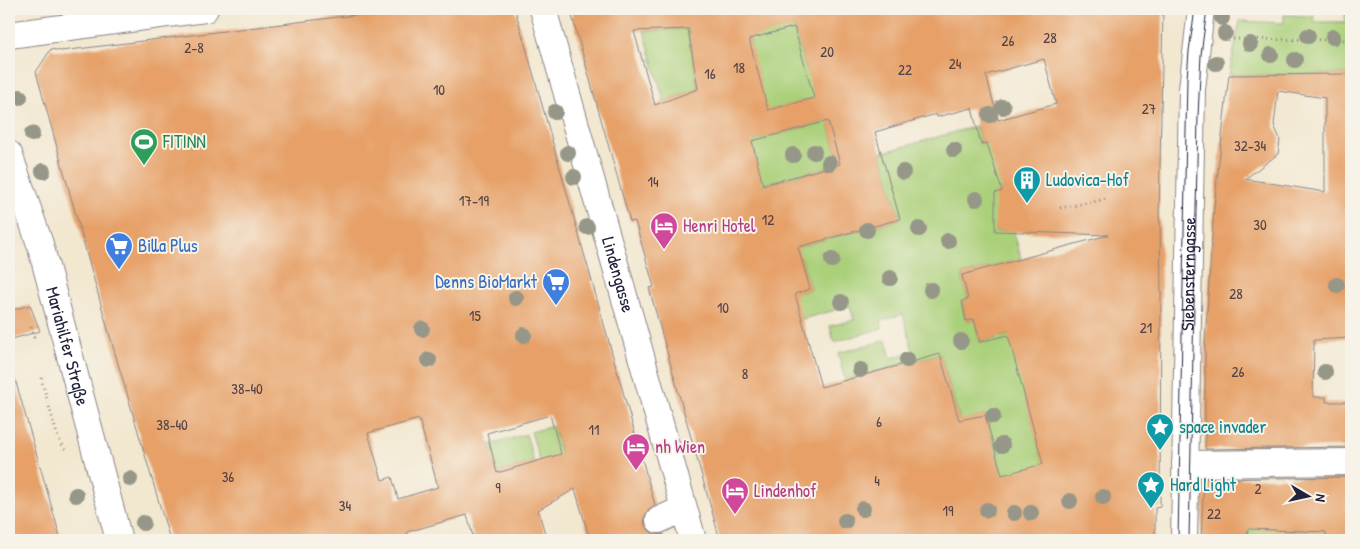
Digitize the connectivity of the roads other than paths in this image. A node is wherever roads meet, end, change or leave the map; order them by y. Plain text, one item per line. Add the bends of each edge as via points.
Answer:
1 (205, 9) edge
2 (543, 9) edge
3 (1201, 9) edge
4 (9, 35) edge
5 (9, 154) edge
6 (1351, 462) edge
7 (1185, 464) junction
8 (683, 509) junction
9 (659, 520) dead end
10 (119, 540) edge
11 (692, 540) edge
12 (1184, 540) edge

1 - 4 street
2 - 8 street, Lindengasse
3 - 7 street, Siebensterngasse via 1192,89
5 - 10 street, Mariahilfer Straße via 40,244
6 - 7 street
7 - 12 street, Siebensterngasse
8 - 9 street
8 - 11 street, Lindengasse

